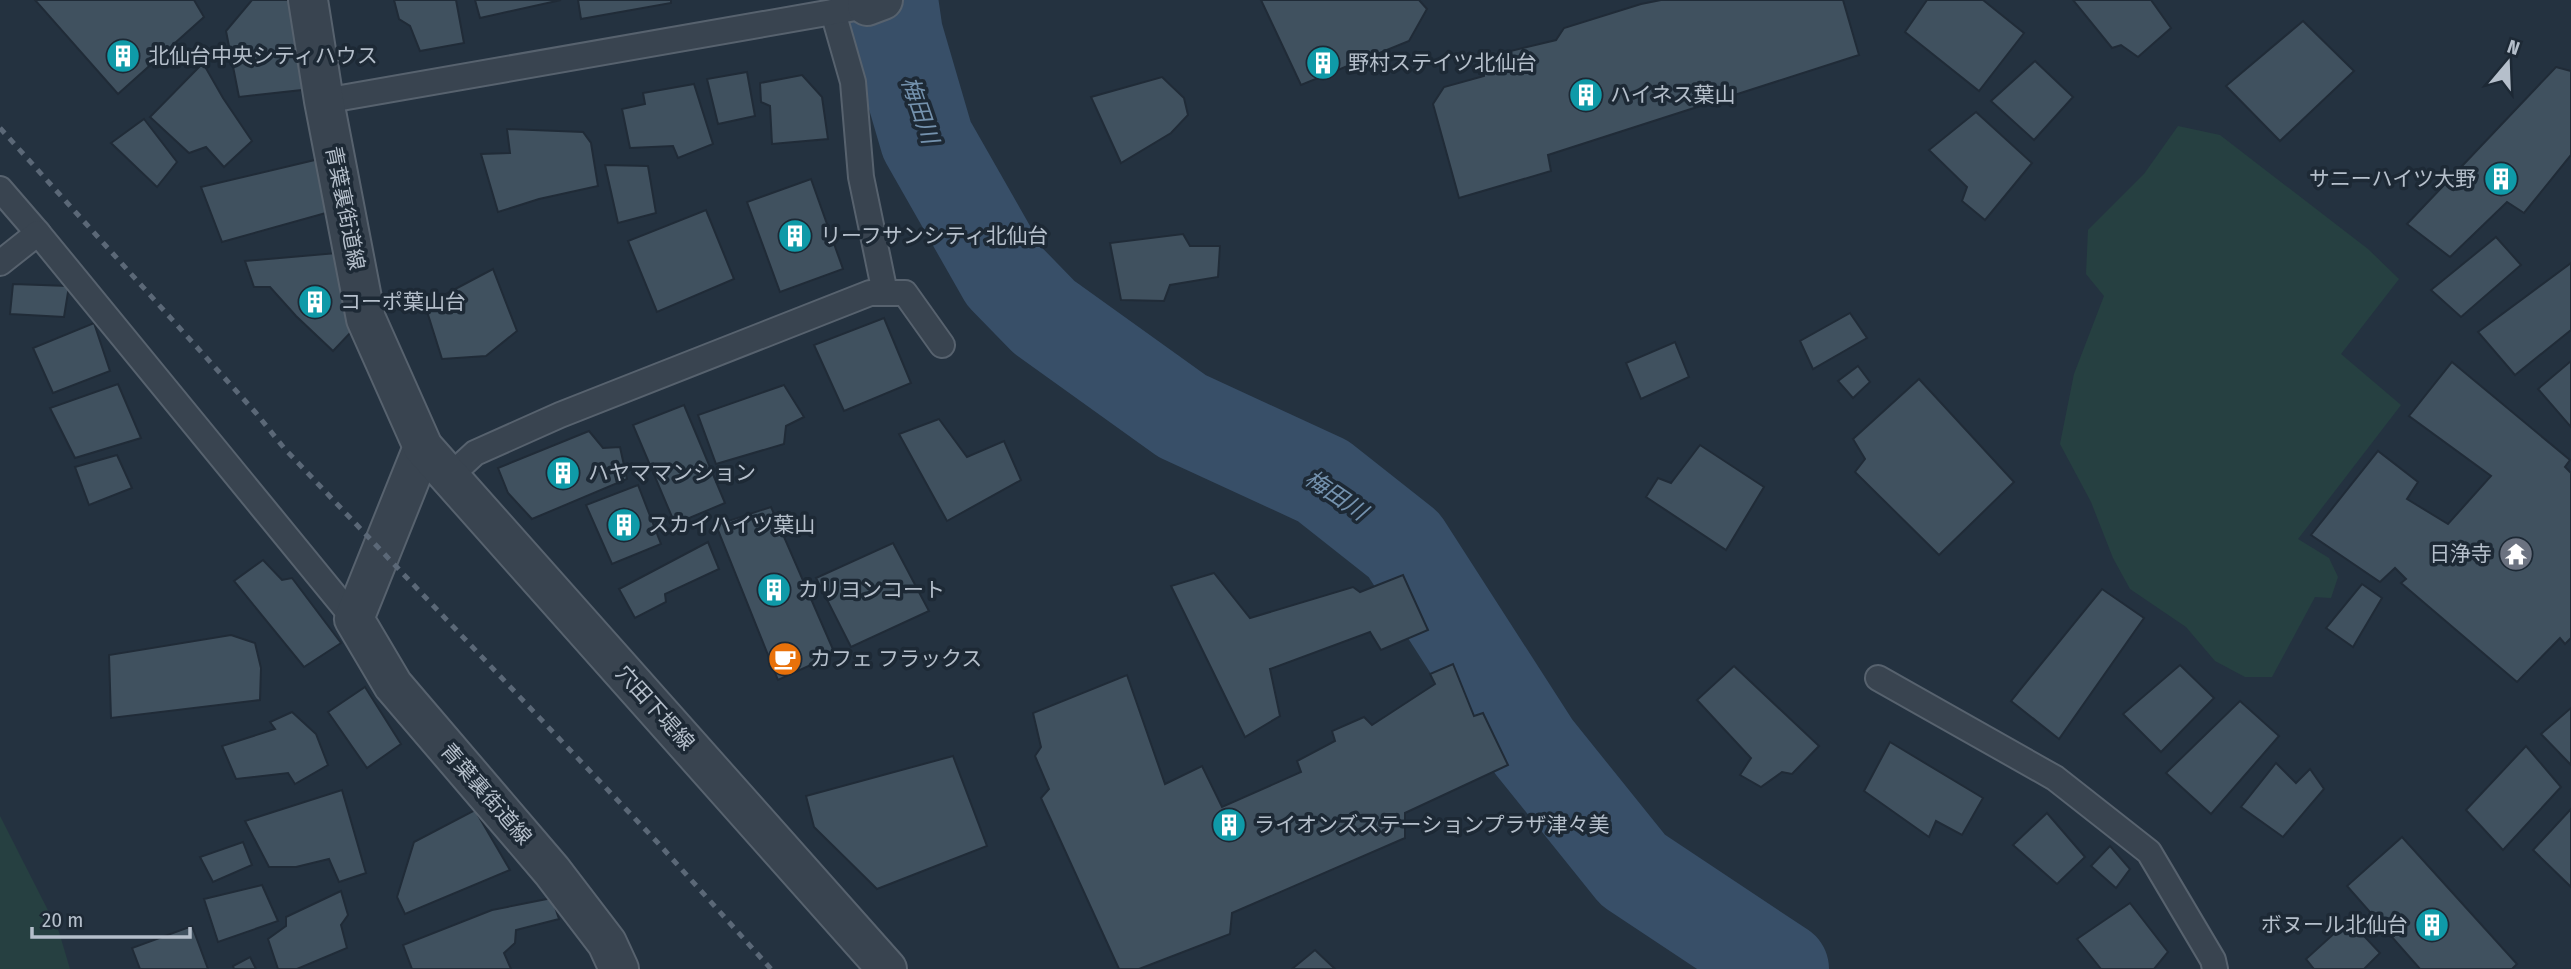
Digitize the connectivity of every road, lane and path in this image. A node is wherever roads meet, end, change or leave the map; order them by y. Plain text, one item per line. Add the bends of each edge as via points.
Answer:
1 (308, 0) edge
2 (853, 6) edge
3 (324, 102) junction
4 (0, 188) edge
5 (38, 233) junction
6 (0, 263) edge
7 (885, 293) junction
8 (942, 345) dead end
9 (423, 447) junction
10 (449, 477) junction
11 (354, 619) junction
12 (1878, 678) dead end
13 (619, 969) edge
14 (887, 969) edge
15 (2215, 969) edge

1 - 3 street, 青葉裏街道線
2 - 3 lane
2 - 7 lane via 853,82 861,177
3 - 9 street, 青葉裏街道線 via 366,319
4 - 5 lane
5 - 6 lane
5 - 11 lane
7 - 8 lane via 905,293
7 - 10 lane via 870,293 560,415 475,453
9 - 10 street, 穴田下堤線
9 - 11 street
10 - 14 street, 穴田下堤線
11 - 13 street, 青葉裏街道線 via 393,685 552,871 607,943
12 - 15 lane via 2055,778 2149,852

